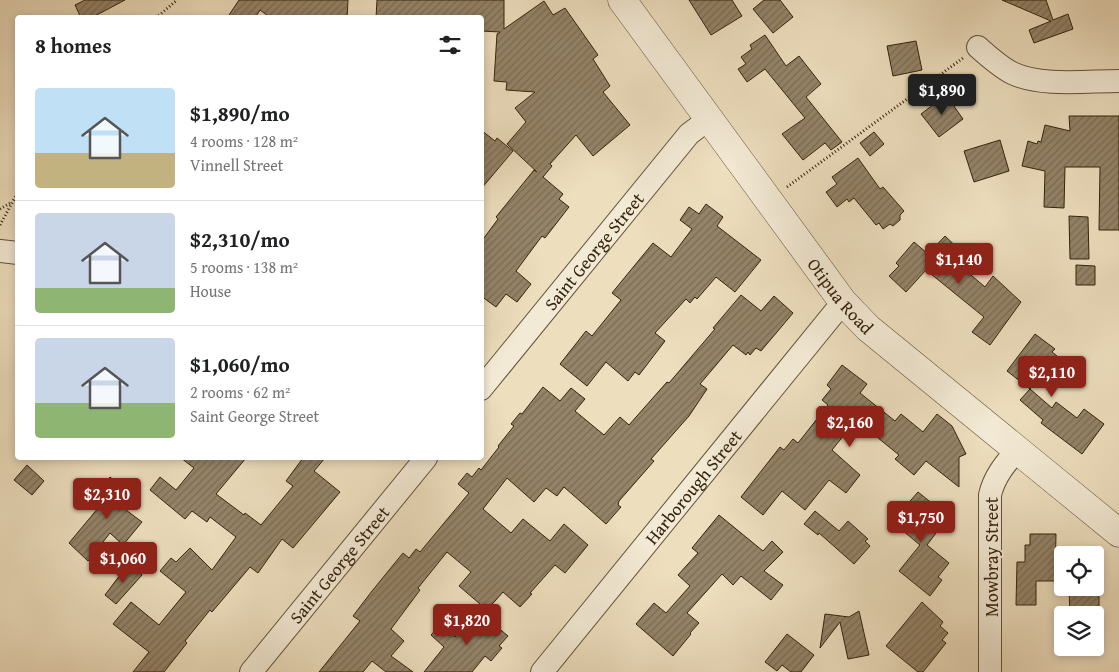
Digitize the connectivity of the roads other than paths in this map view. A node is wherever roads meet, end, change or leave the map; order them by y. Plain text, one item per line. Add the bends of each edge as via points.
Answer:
1 (622, 0) edge
2 (978, 47) road end
3 (1119, 82) edge
4 (708, 119) junction
5 (0, 251) edge
6 (15, 253) edge
7 (843, 302) junction
8 (484, 385) edge
9 (1016, 451) junction
10 (424, 460) edge
11 (1119, 533) edge
12 (251, 672) edge
13 (542, 672) edge
14 (990, 672) edge

1 - 4 street, Otipua Road
2 - 3 street via 1011,72 1027,79 1040,82
4 - 7 street, Otipua Road
4 - 8 street, Saint George Street via 689,134
5 - 6 street
7 - 9 street, Otipua Road via 868,328
7 - 13 street, Harborough Street
9 - 11 street, Otipua Road
9 - 14 street, Mowbray Street via 1000,470 990,495
10 - 12 street, Saint George Street

